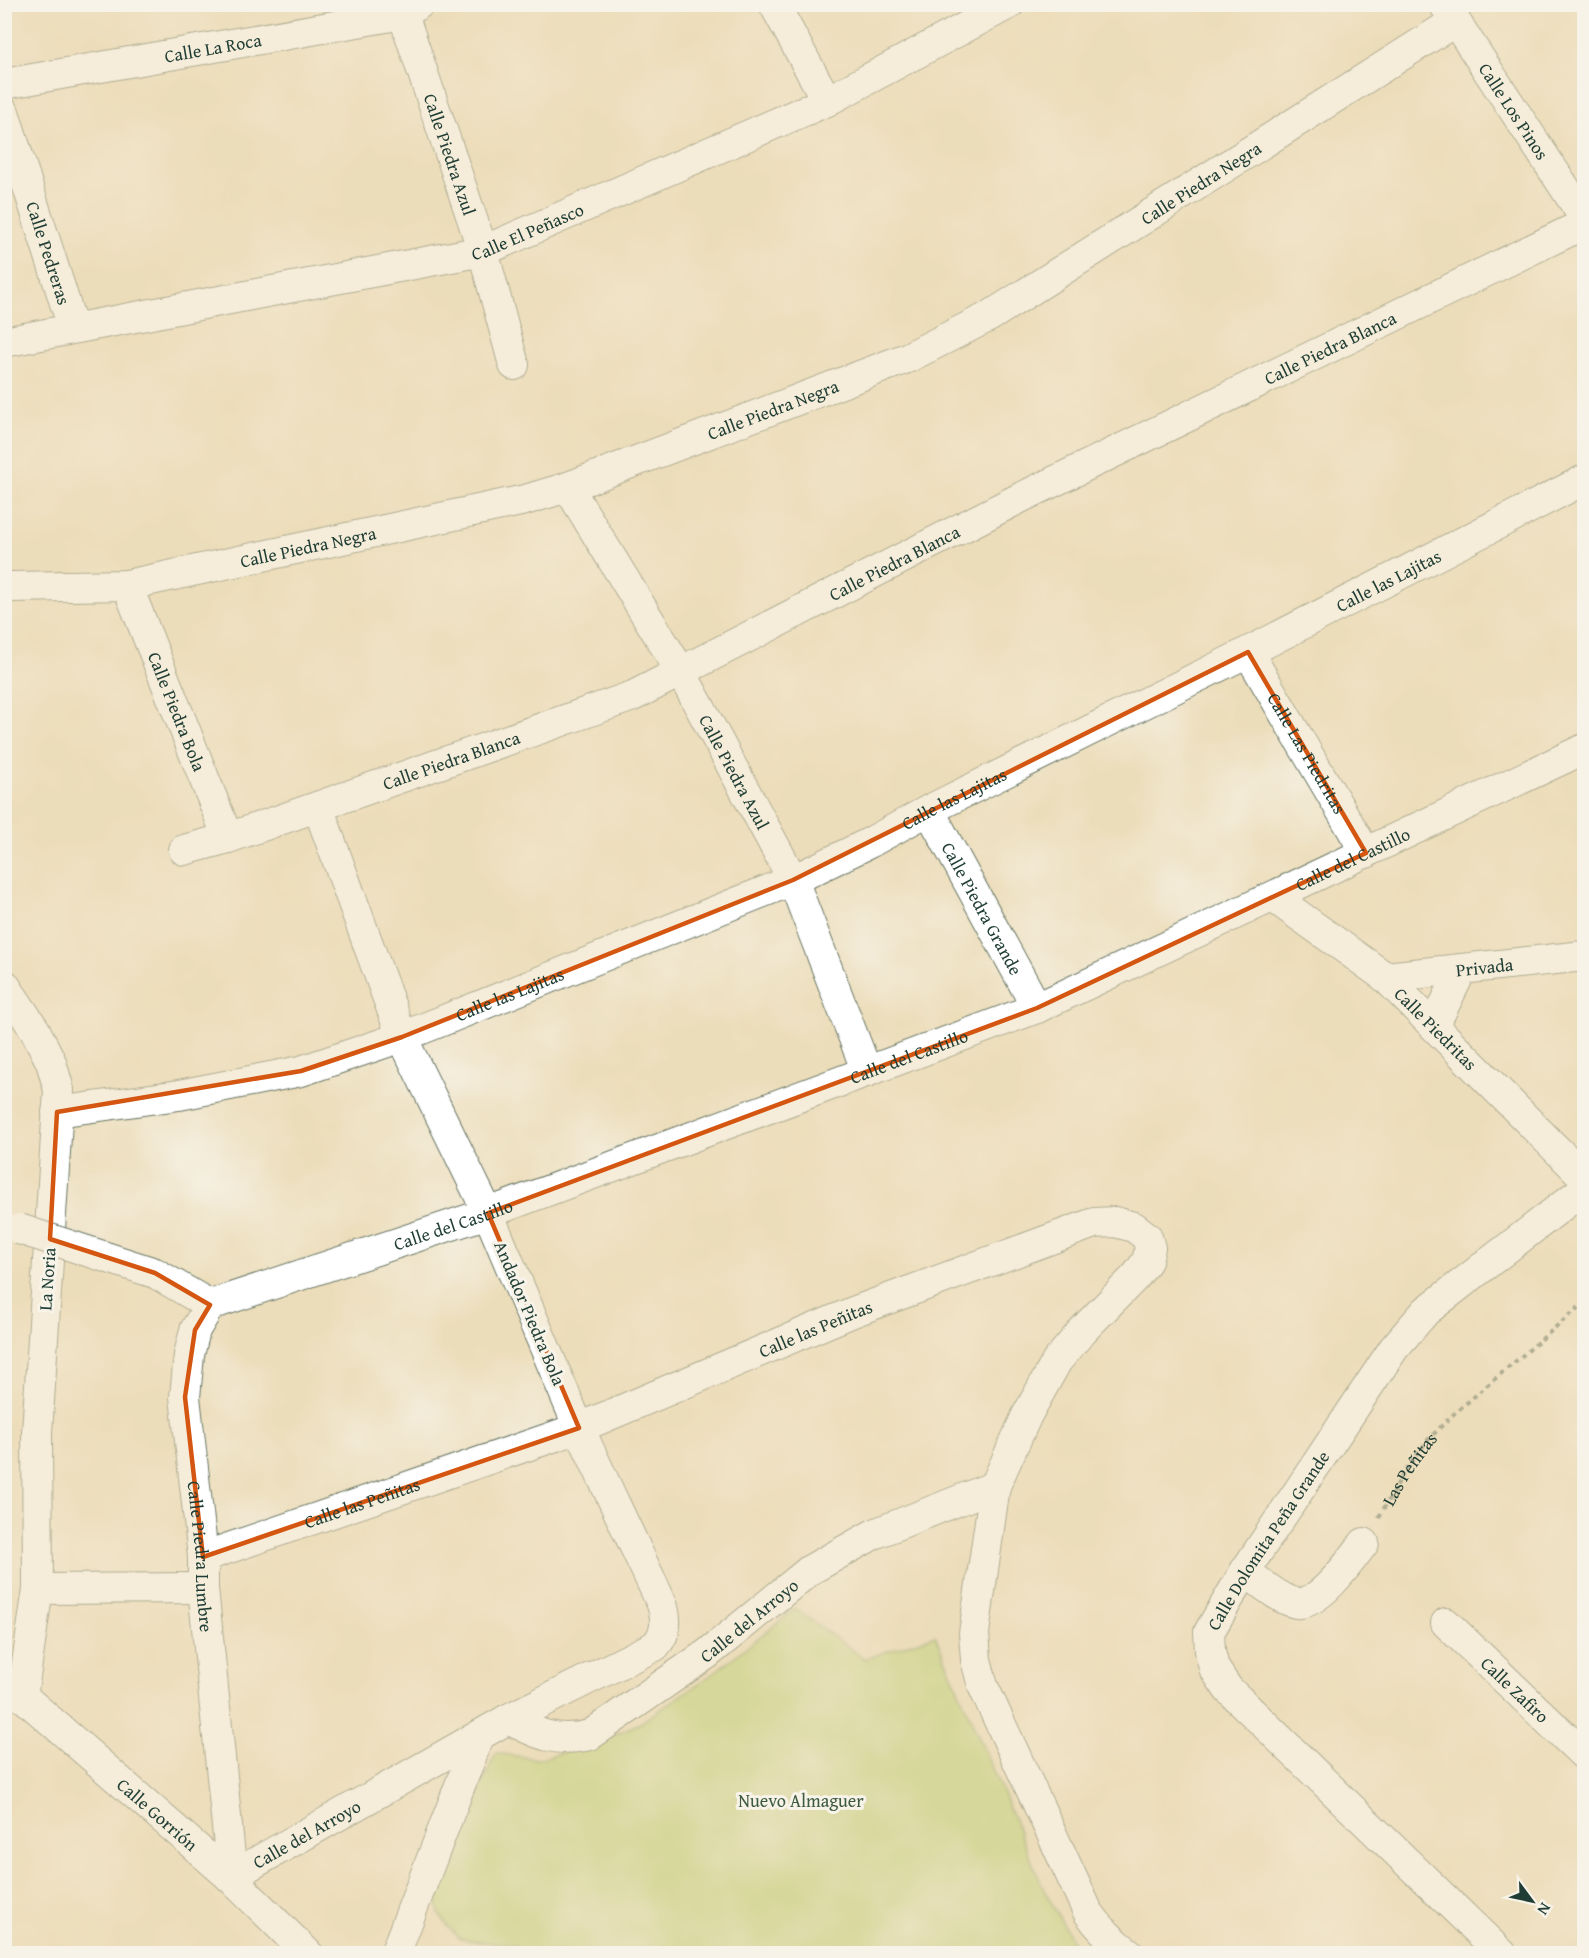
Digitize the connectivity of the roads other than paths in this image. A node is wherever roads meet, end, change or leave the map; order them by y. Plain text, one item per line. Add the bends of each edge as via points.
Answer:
1 (774, 4) edge
2 (1010, 4) edge
3 (411, 9) edge
4 (1449, 13) edge
5 (4, 84) edge
6 (827, 101) junction
7 (4, 112) edge
8 (1584, 217) edge
9 (1584, 224) edge
10 (483, 251) junction
11 (73, 328) junction
12 (4, 342) edge
13 (514, 365) dead end
14 (1584, 480) edge
15 (568, 487) junction
16 (127, 585) junction
17 (10, 587) dead end
18 (1248, 652) junction
19 (681, 672) junction
20 (1584, 749) edge
21 (318, 807) junction
22 (929, 810) junction
23 (228, 838) junction
24 (184, 849) dead end
25 (1366, 853) junction
26 (793, 880) junction
27 (1273, 897) junction
28 (1584, 956) edge
29 (1462, 969) junction
30 (1385, 977) junction
31 (4, 984) edge
32 (1037, 1008) junction
33 (1434, 1026) junction
34 (402, 1037) junction
35 (867, 1072) junction
36 (57, 1112) junction
37 (1584, 1178) edge
38 (1584, 1189) edge
39 (488, 1213) junction
40 (12, 1226) edge
41 (210, 1305) junction
42 (579, 1428) junction
43 (995, 1486) junction
44 (1364, 1543) road end
45 (202, 1557) junction
46 (1245, 1571) junction
47 (203, 1588) junction
48 (38, 1589) junction
49 (1446, 1623) dead end
50 (655, 1646) joint
51 (13, 1688) edge
52 (508, 1719) junction
53 (479, 1736) junction
54 (1584, 1755) edge
55 (231, 1877) junction
56 (308, 1953) edge
57 (395, 1953) edge
58 (1130, 1953) edge
59 (1502, 1953) edge

1 - 6 street
2 - 6 street, Calle El Peñasco
3 - 5 street, Calle La Roca
3 - 10 street, Calle Piedra Azul
4 - 8 street, Calle Los Pinos
4 - 15 street, Calle Piedra Negra via 990,316 907,358
6 - 10 street, Calle El Peñasco
7 - 11 street, Calle Pedreras
9 - 19 street, Calle Piedra Blanca via 1018,499
10 - 11 street, Calle El Peñasco
10 - 13 street, Calle Piedra Azul
11 - 12 street, Calle El Peñasco
14 - 18 street, Calle las Lajitas
15 - 16 street, Calle Piedra Negra via 525,500
15 - 19 street, Calle Piedra Azul
16 - 17 street, Calle Piedra Negra
16 - 23 street, Calle Piedra Bola
18 - 22 street, Calle las Lajitas
18 - 25 street, Calle Las Piedritas
19 - 21 street, Calle Piedra Blanca via 633,696
19 - 26 street, Calle Piedra Azul
20 - 25 street, Calle del Castillo
21 - 23 street, Calle Piedra Blanca
21 - 34 street, Andador Piedra Bola
22 - 26 street, Calle las Lajitas
22 - 32 street, Calle Piedra Grande
23 - 24 street, Calle Piedra Blanca
25 - 27 street, Calle del Castillo
26 - 34 street, Calle las Lajitas
26 - 35 street, Calle Piedra Azul
27 - 30 street, Calle Piedritas
27 - 32 street, Calle del Castillo
28 - 29 street, Privada
29 - 30 street, Privada
29 - 33 street
30 - 33 street, Calle Piedritas
31 - 36 street, La Noria via 51,1062 59,1090
32 - 35 street, Calle del Castillo
33 - 37 street, Calle Piedritas
34 - 36 street, Calle las Lajitas via 301,1071 179,1095
34 - 39 street, Andador Piedra Bola
35 - 39 street, Calle del Castillo
36 - 48 street, La Noria via 38,1432
38 - 46 street, Calle Dolomita Peña Grande via 1426,1311 1394,1348
39 - 41 street, Calle del Castillo
39 - 42 street, Andador Piedra Bola
40 - 41 street, bridge via 154,1273
41 - 45 street, Calle Piedra Lumbre via 195,1330 185,1397
42 - 43 street, Calle las Peñitas via 853,1312 1094,1223 1115,1222 1134,1227 1147,1237 1147,1261 1057,1361
42 - 45 street, Calle las Peñitas
42 - 50 street, Andador Piedra Bola via 662,1604 664,1634
43 - 52 street, Calle del Arroyo via 874,1534 810,1570 707,1654 590,1735 554,1738
43 - 58 street via 974,1633 983,1686 1088,1912 1113,1942
44 - 46 street via 1347,1565 1307,1602 1284,1599
45 - 47 street, Calle Piedra Lumbre
46 - 59 street, Calle Dolomita Peña Grande via 1209,1632 1214,1668 1228,1689
47 - 48 street
47 - 55 street, Calle Piedra Lumbre
48 - 51 street
49 - 54 street, Calle Zafiro
50 - 52 street, Calle del Arroyo
51 - 55 street, Calle Gorrión
52 - 53 street, Calle del Arroyo
53 - 55 street, Calle del Arroyo
53 - 57 street
55 - 56 street, Calle Gorrión

